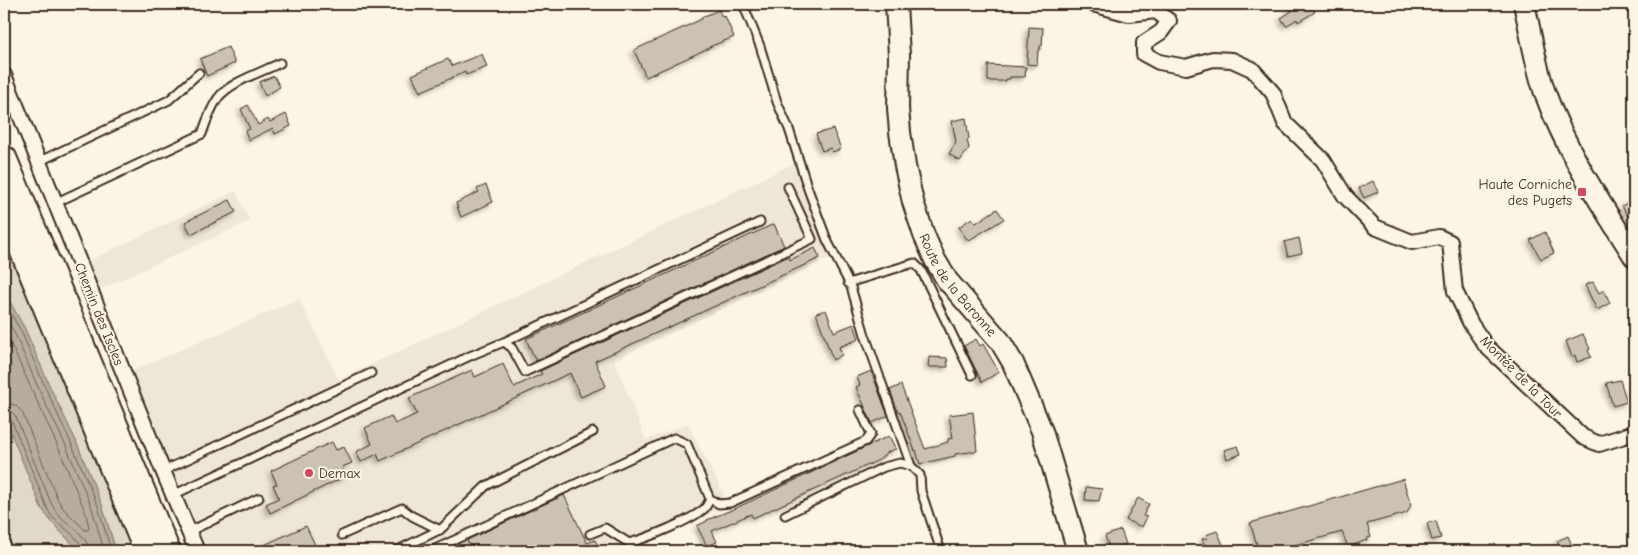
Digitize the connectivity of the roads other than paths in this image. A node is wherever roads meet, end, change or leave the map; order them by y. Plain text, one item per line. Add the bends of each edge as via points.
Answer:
1 (743, 4) edge
2 (896, 4) edge
3 (1097, 4) edge
4 (1524, 4) edge
5 (280, 64) dead end
6 (199, 73) dead end
7 (4, 75) edge
8 (4, 159) edge
9 (38, 162) junction
10 (788, 187) dead end
11 (55, 203) junction
12 (4, 205) edge
13 (760, 222) dead end
14 (1634, 256) edge
15 (848, 283) junction
16 (504, 342) junction
17 (371, 373) dead end
18 (972, 374) dead end
19 (860, 410) dead end
20 (592, 432) dead end
21 (1634, 433) edge
22 (910, 466) junction
23 (163, 471) junction
24 (173, 495) junction
25 (259, 498) dead end
26 (710, 499) junction
27 (785, 515) dead end
28 (440, 530) junction
29 (188, 532) junction
30 (590, 534) dead end
31 (342, 535) dead end
32 (148, 551) edge
33 (167, 551) edge
34 (197, 551) edge
35 (396, 551) edge
36 (431, 551) edge
37 (940, 551) edge
38 (1078, 551) edge

1 - 15 lane via 827,240
2 - 38 main road, Route de la Baronne via 900,132 913,202 924,236 947,280 1000,341 1013,363 1050,452
3 - 21 street, Montée de la Tour via 1129,14 1156,11 1169,21 1162,32 1144,43 1144,54 1159,62 1186,67 1213,59 1232,60 1252,69 1273,93 1285,123 1323,160 1344,196 1375,227 1412,242 1439,237 1450,242 1455,291 1486,346 1583,437 1599,444
4 - 14 main road via 1544,90 1553,113 1586,178
5 - 11 lane via 229,87 218,97 202,134
6 - 9 lane via 169,100
7 - 9 street, Chemin des Iscles
8 - 33 highway
9 - 11 street, Chemin des Iscles
10 - 16 lane via 812,239 525,372 512,348
11 - 23 street, Chemin des Iscles
12 - 32 highway
13 - 16 lane
15 - 18 lane via 914,263 921,270
15 - 22 lane
16 - 24 lane
17 - 23 lane
19 - 26 lane via 871,434 866,441 730,503 720,504
20 - 28 lane via 486,486
22 - 27 lane via 900,463 884,467
22 - 37 lane via 920,475 921,491
23 - 24 street, Chemin des Iscles
24 - 29 street, Chemin des Iscles
25 - 29 lane
26 - 30 lane via 706,508 694,516 642,540 629,543 605,528
26 - 36 lane via 687,444 674,438
28 - 31 lane via 402,508
28 - 35 lane
29 - 34 street, Chemin des Iscles

